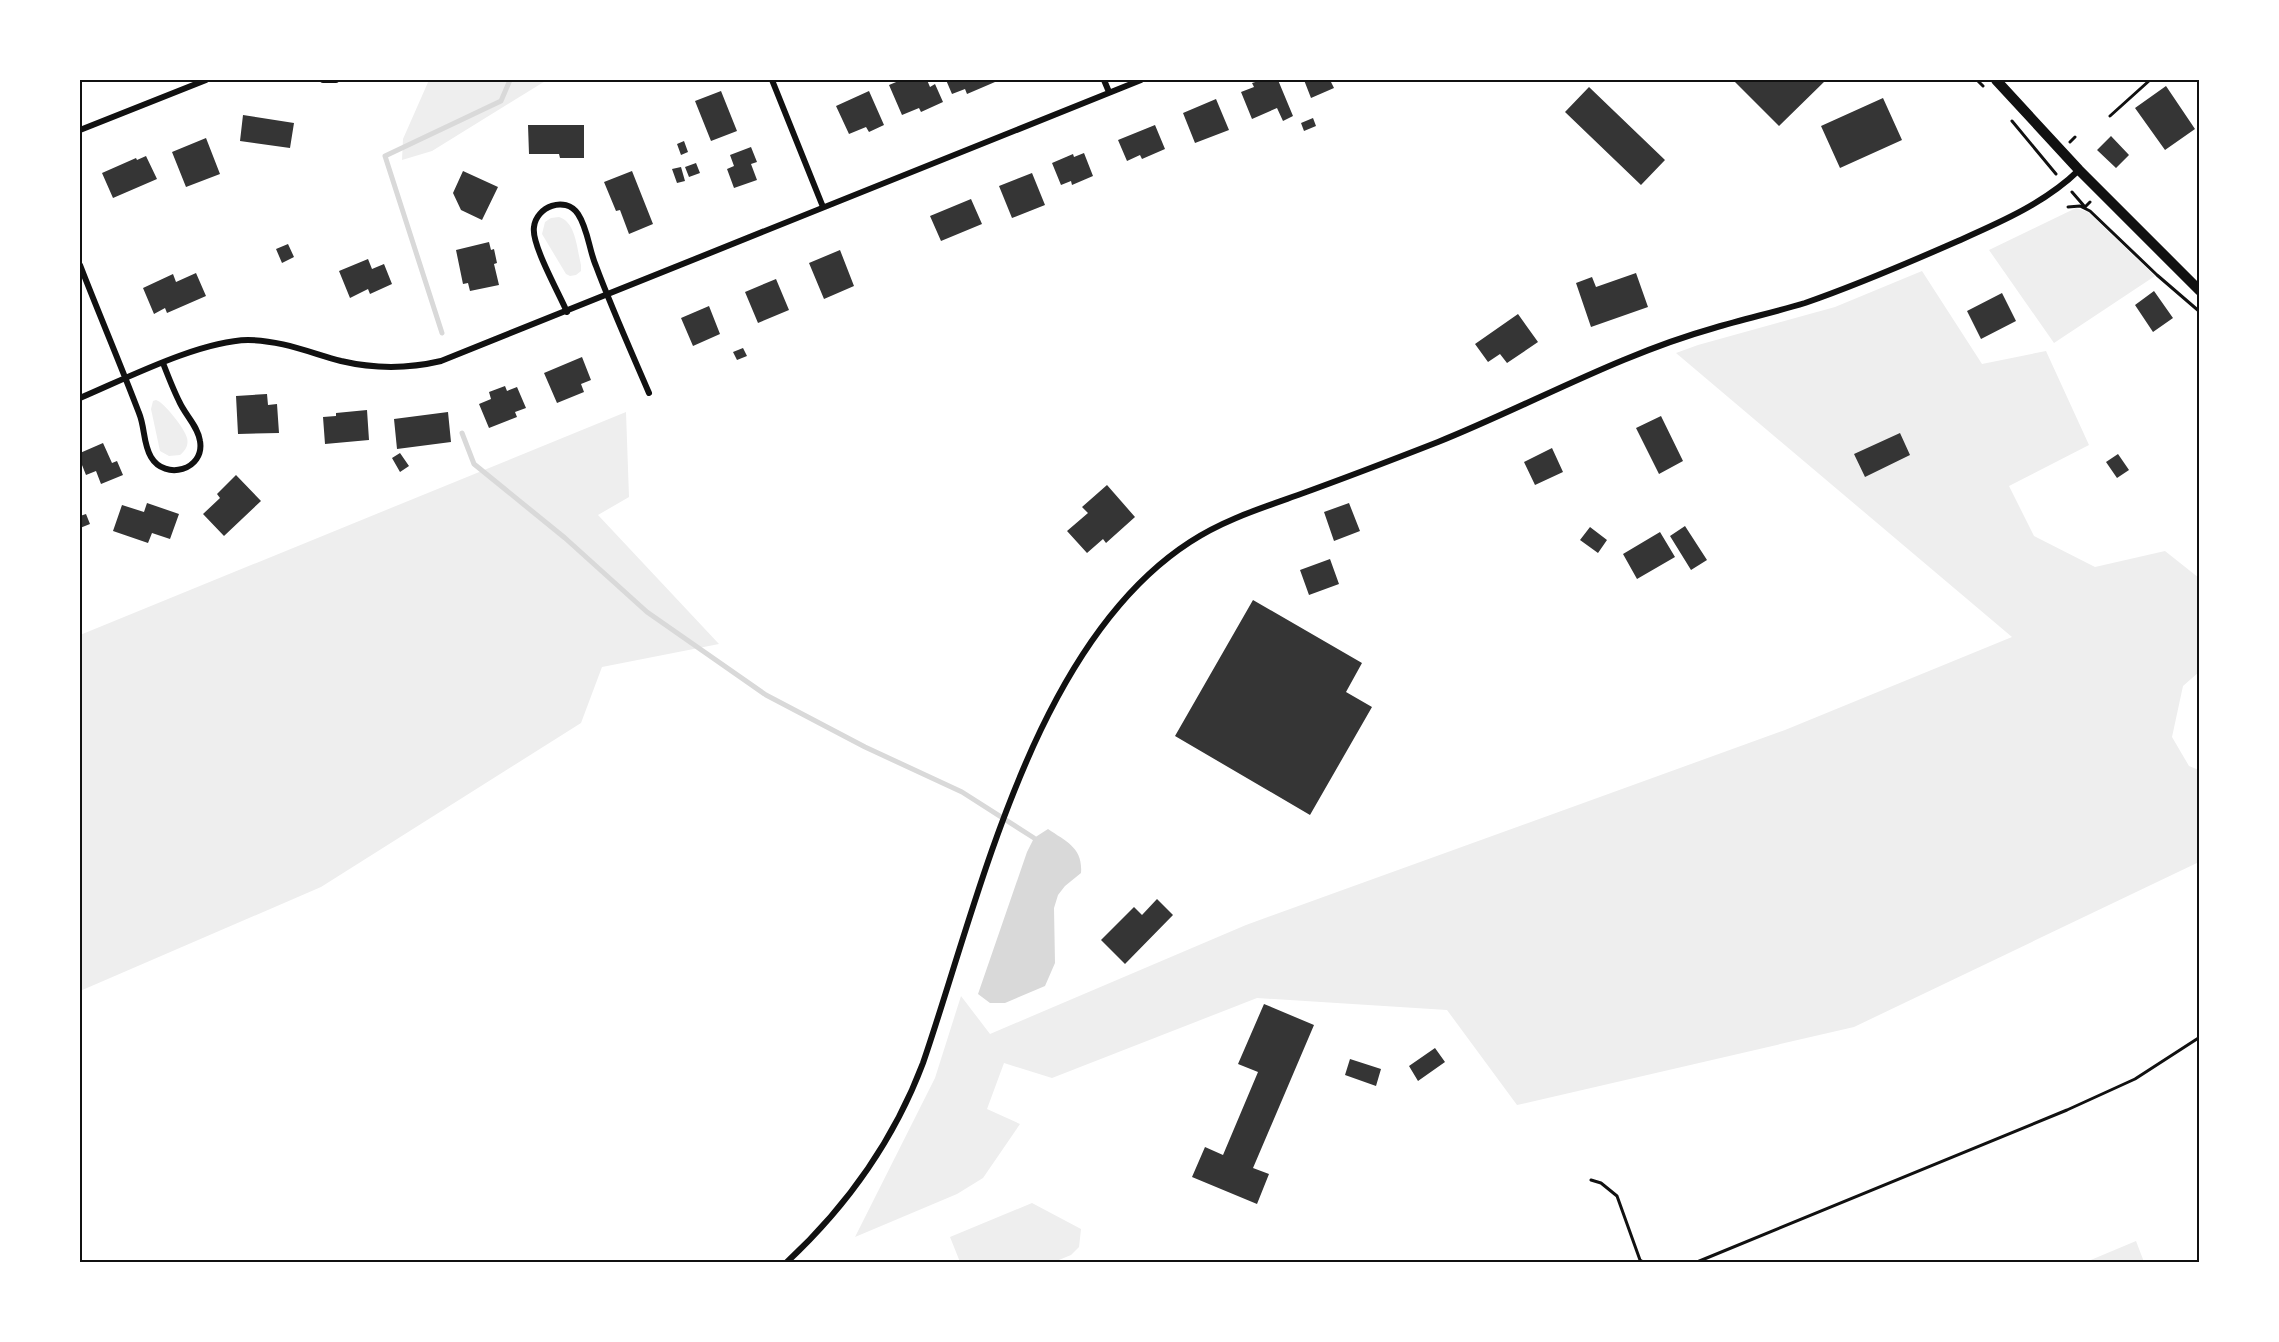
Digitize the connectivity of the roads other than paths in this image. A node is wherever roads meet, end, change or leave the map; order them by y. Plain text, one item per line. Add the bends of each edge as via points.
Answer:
1 (206, 80) edge
2 (322, 80) edge
3 (336, 80) edge
4 (772, 80) edge
5 (1104, 80) edge
6 (1141, 80) edge
7 (1996, 80) edge
8 (1109, 92) junction
9 (80, 130) edge
10 (2079, 170) junction
11 (823, 207) junction
12 (80, 265) edge
13 (2199, 291) edge
14 (608, 294) junction
15 (567, 312) junction
16 (163, 363) junction
17 (126, 379) junction
18 (649, 393) dead end
19 (80, 398) edge
20 (787, 1263) edge

1 - 9 street
2 - 3 street
4 - 11 street
5 - 8 street
6 - 8 street
7 - 10 street
8 - 11 street
10 - 13 street
10 - 20 street via 2062,187 2009,217 1878,276 1804,303 1678,339 1470,429 1241,516 1192,540 1150,573 1103,625 1047,720 996,837 927,1053 903,1111 848,1196
11 - 14 street
12 - 17 street
14 - 15 street
14 - 15 street via 579,216 563,205 544,209 535,221 535,242
14 - 18 street
15 - 16 street via 456,356 412,367 370,367 276,343 247,340 220,344
16 - 17 street
16 - 17 street via 200,439 197,459 186,469 166,470 152,459
17 - 19 street

